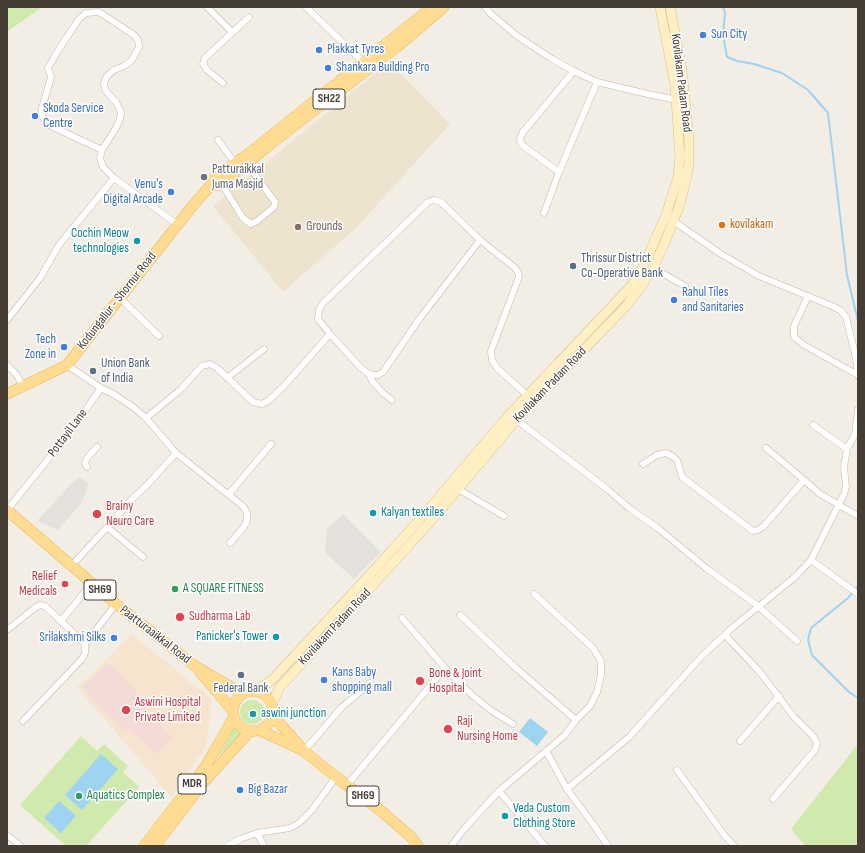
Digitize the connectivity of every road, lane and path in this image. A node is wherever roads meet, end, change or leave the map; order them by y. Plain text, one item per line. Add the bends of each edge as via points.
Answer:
1 (207, 7) edge
2 (306, 7) edge
3 (432, 7) edge
4 (444, 7) edge
5 (485, 7) edge
6 (660, 7) edge
7 (670, 7) edge
8 (249, 17) dead end
9 (232, 32) junction
10 (363, 62) junction
11 (574, 71) junction
12 (597, 82) junction
13 (223, 83) dead end
14 (680, 99) junction
15 (218, 140) dead end
16 (102, 150) junction
17 (235, 163) junction
18 (247, 164) junction
19 (559, 172) junction
20 (114, 178) junction
21 (221, 183) junction
22 (210, 186) junction
23 (544, 213) dead end
24 (669, 218) junction
25 (178, 225) junction
26 (480, 240) junction
27 (653, 268) junction
28 (685, 286) dead end
29 (808, 296) junction
30 (120, 298) junction
31 (7, 320) edge
32 (330, 334) junction
33 (159, 336) dead end
34 (264, 349) dead end
35 (7, 365) edge
36 (67, 365) junction
37 (369, 374) junction
38 (858, 375) edge
39 (227, 378) junction
40 (23, 386) junction
41 (102, 388) junction
42 (7, 394) edge
43 (528, 396) junction
44 (392, 400) dead end
45 (858, 410) edge
46 (513, 417) junction
47 (146, 418) junction
48 (813, 425) dead end
49 (271, 444) dead end
50 (97, 447) dead end
51 (766, 448) dead end
52 (847, 449) junction
53 (176, 453) junction
54 (643, 464) dead end
55 (87, 467) dead end
56 (804, 480) junction
57 (458, 489) junction
58 (229, 494) junction
59 (838, 505) junction
60 (7, 510) edge
61 (504, 516) dead end
62 (858, 516) edge
63 (107, 527) junction
64 (230, 543) dead end
65 (143, 558) dead end
66 (810, 560) junction
67 (72, 565) junction
68 (92, 583) junction
69 (534, 594) dead end
70 (858, 594) edge
71 (116, 604) junction
72 (758, 606) junction
73 (460, 615) dead end
74 (402, 618) dead end
75 (61, 621) junction
76 (7, 630) edge
77 (725, 635) junction
78 (797, 641) dead end
79 (85, 644) junction
80 (195, 666) junction
81 (445, 668) junction
82 (370, 684) dead end
83 (254, 692) junction
84 (243, 694) junction
85 (779, 696) junction
86 (272, 710) junction
87 (233, 714) junction
88 (576, 720) junction
89 (23, 721) dead end
90 (513, 724) dead end
91 (255, 730) junction
92 (740, 740) dead end
93 (304, 751) junction
94 (546, 751) junction
95 (677, 770) dead end
96 (336, 777) junction
97 (347, 785) junction
98 (195, 787) junction
99 (567, 789) junction
100 (499, 791) junction
101 (773, 799) dead end
102 (257, 833) junction
103 (7, 835) edge
104 (21, 846) edge
105 (144, 846) edge
106 (155, 846) edge
107 (227, 846) edge
108 (264, 846) edge
109 (418, 846) edge
110 (451, 846) edge
111 (545, 846) edge
112 (608, 846) edge
113 (734, 846) edge

1 - 9 street
2 - 10 street
3 - 10 main road, SH22
4 - 18 main road, SH22
5 - 11 street via 517,36
6 - 14 main road, Kovilakam Padam Road
7 - 14 main road, Kovilakam Padam Road via 682,70
8 - 9 street
9 - 13 street via 205,58 203,64
10 - 17 main road, SH22
11 - 12 street
11 - 19 street via 523,132 520,139 522,145
12 - 14 street
12 - 19 street
14 - 24 main road, Kovilakam Padam Road via 680,157
15 - 17 street
16 - 16 street via 51,126 42,115 51,77 48,68 79,19 86,14 99,12 134,35 139,47 132,60 114,70 104,83 105,90 116,102 120,120
16 - 20 street via 100,158 103,167
17 - 22 main road, SH22 via 215,177
18 - 21 main road, SH22
18 - 21 street via 275,202 274,207 258,222 251,224 243,218
19 - 23 street
20 - 25 street
20 - 31 street via 59,245 40,278
21 - 22 main road, SH22
22 - 25 main road, Kodungallur - Shornur Road / SH22
24 - 27 main road, Kovilakam Padam Road via 664,244
24 - 29 street via 721,254 760,276
24 - 43 main road, Kovilakam Padam Road via 633,284
25 - 30 main road, Kodungallur - Shornur Road / SH22
26 - 32 street via 441,202 428,202 324,303 319,310 318,318
26 - 37 street via 420,318 383,372 378,376
26 - 43 street via 518,272 491,351 492,360 497,368
27 - 28 street
27 - 46 main road, Kovilakam Padam Road via 626,306
29 - 38 street via 840,310 846,317
29 - 38 street via 794,326 794,337
30 - 33 street
30 - 36 main road, Kodungallur - Shornur Road / SH22
32 - 37 street
32 - 39 street via 283,387 262,404 253,402
34 - 39 street
35 - 40 street
36 - 40 main road, Kodungallur - Shornur Road / SH22
36 - 41 street
37 - 44 street via 372,381
39 - 47 street via 210,364 202,366 180,390
40 - 42 main road, Kodungallur - Shornur Road / SH22
41 - 47 street
41 - 60 street, Pottayil Lane
43 - 46 main road, Kovilakam Padam Road
45 - 52 street via 855,434
46 - 57 main road, Kovilakam Padam Road
46 - 72 street
46 - 83 main road, Kovilakam Padam Road via 294,658 272,680
47 - 53 street
48 - 52 street
49 - 58 street
50 - 55 street via 87,458
51 - 56 street
52 - 59 street via 844,467 846,487
53 - 58 street
53 - 63 street
54 - 56 street via 657,455 666,453 672,456 677,460 682,477 753,531 764,526
56 - 59 street
57 - 61 street
57 - 86 main road, Kovilakam Padam Road via 395,562 280,686
58 - 64 street via 244,507 247,514 243,528
59 - 62 street
59 - 66 street
60 - 67 main road, Paatturaaikkal Road / SH69
63 - 65 street
63 - 67 street
66 - 70 street
66 - 72 street via 795,577
67 - 68 main road, Paatturaaikkal Road / SH69
68 - 71 main road, Paatturaaikkal Road / SH69
68 - 75 street
69 - 88 street via 593,648 601,661 598,692 590,706
71 - 79 street
71 - 80 main road, Paatturaaikkal Road / SH69
72 - 77 street
72 - 78 street
73 - 88 street via 531,683
74 - 81 street
75 - 76 street via 46,606 40,605
75 - 79 street
77 - 85 street
77 - 99 street via 702,656 629,737
79 - 89 street via 82,658
80 - 84 main road, SH69
80 - 87 main road, SH69
81 - 90 street via 473,696
81 - 97 street
82 - 93 street via 341,708
83 - 84 main road
83 - 86 main road, SH69 via 265,696
84 - 87 main road via 234,704
85 - 92 street
85 - 101 street via 817,743 815,750
86 - 91 main road via 270,722 265,727
86 - 93 main road, SH69
87 - 91 main road, SH69 via 240,726
87 - 98 main road, MDR
88 - 94 street
91 - 93 main road, SH69
91 - 98 main road, MDR via 206,780
93 - 96 main road, SH69
94 - 99 street
94 - 100 street
95 - 113 street
96 - 97 main road, SH69
96 - 102 street via 299,823 290,828
97 - 109 main road, SH69 via 386,814
98 - 105 main road, MDR
98 - 106 main road, MDR
99 - 112 street
100 - 110 street
100 - 111 street
102 - 107 street
102 - 108 street
103 - 104 street

